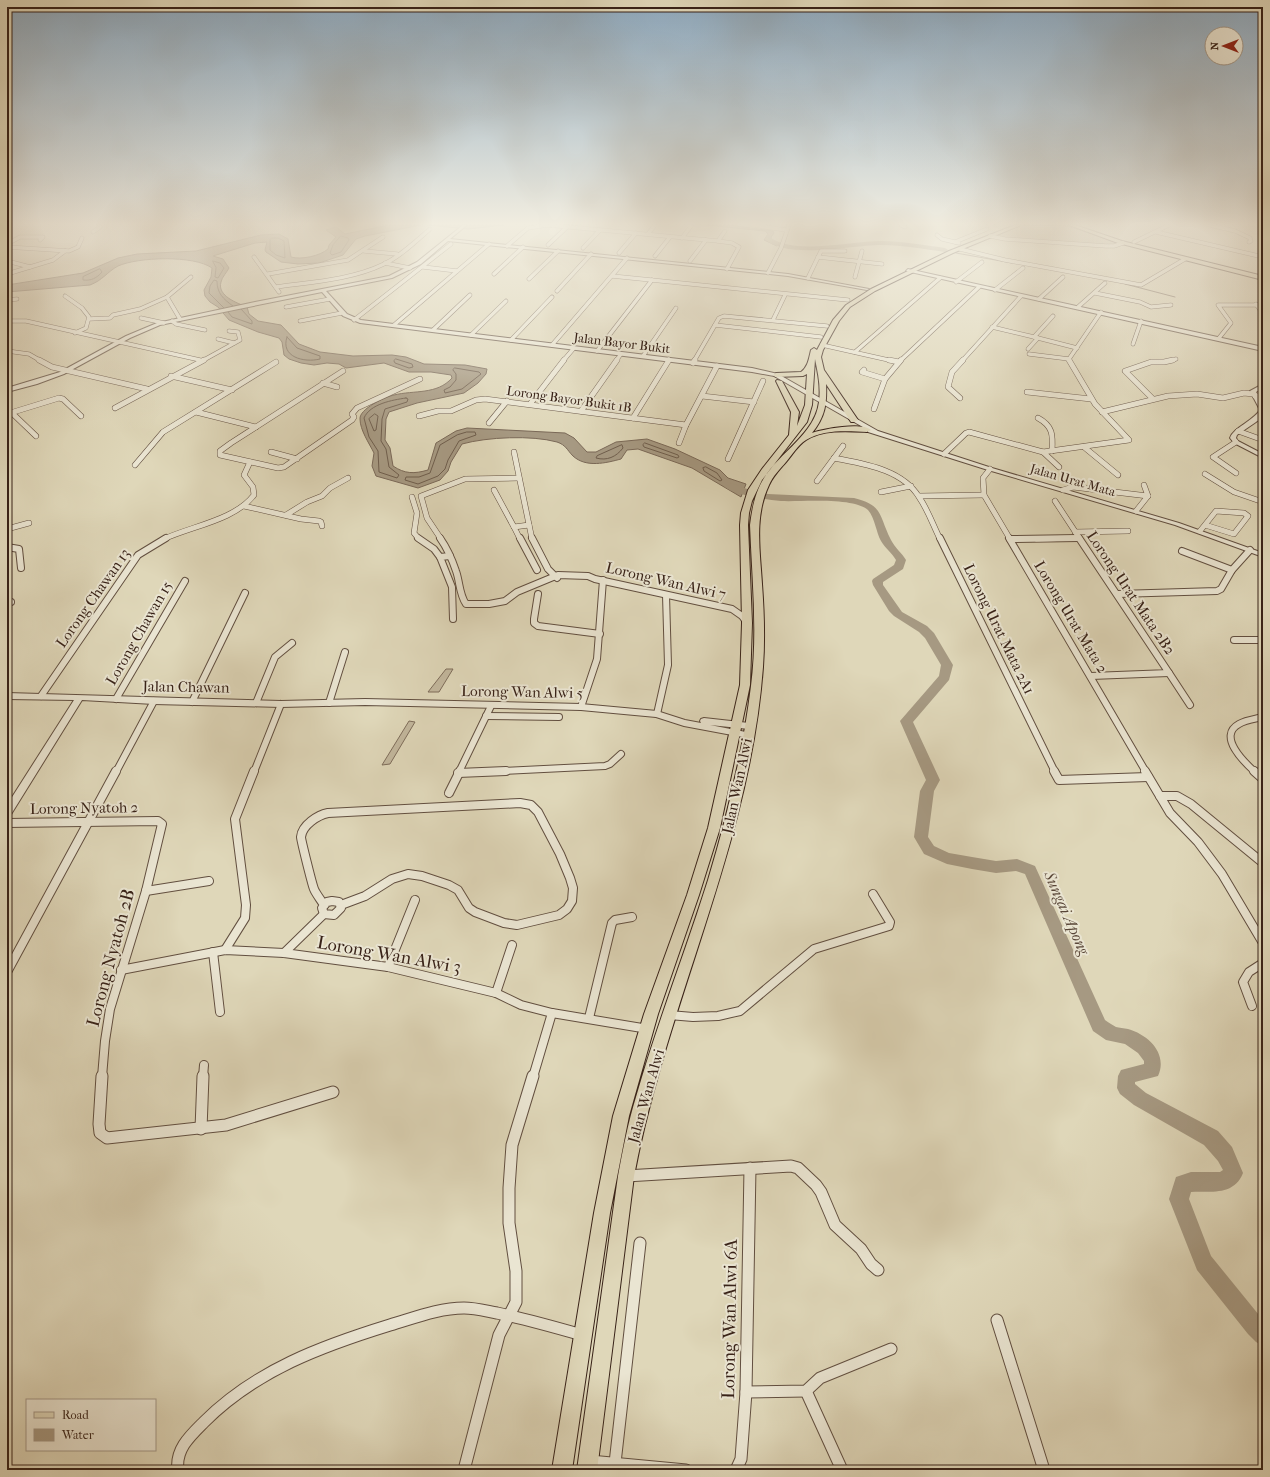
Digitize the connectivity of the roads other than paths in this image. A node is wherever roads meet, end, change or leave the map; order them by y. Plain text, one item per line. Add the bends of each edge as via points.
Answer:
1 (171, 294) edge
2 (302, 294) edge
3 (323, 294) edge
4 (326, 294) edge
5 (329, 294) edge
6 (388, 294) edge
7 (430, 294) edge
8 (596, 294) edge
9 (641, 294) edge
10 (785, 294) joint
11 (858, 294) edge
12 (865, 294) edge
13 (922, 294) edge
14 (972, 294) edge
15 (1012, 294) edge
16 (1045, 294) edge
17 (1094, 294) edge
18 (1100, 294) edge
19 (1136, 295) dead end
20 (65, 296) dead end
21 (470, 296) dead end
22 (1021, 296) junction
23 (167, 297) junction
24 (329, 297) junction
25 (552, 297) dead end
26 (17, 299) dead end
27 (1039, 299) junction
28 (7, 300) edge
29 (506, 300) dead end
30 (848, 300) junction
31 (1132, 300) junction
32 (1256, 304) junction
33 (1263, 305) edge
34 (1171, 306) dead end
35 (286, 307) dead end
36 (676, 308) dead end
37 (1078, 308) junction
38 (1101, 312) junction
39 (342, 313) junction
40 (1263, 314) edge
41 (1053, 316) dead end
42 (89, 318) junction
43 (141, 318) dead end
44 (180, 319) junction
45 (354, 320) junction
46 (773, 320) junction
47 (7, 321) edge
48 (172, 321) junction
49 (300, 321) dead end
50 (1142, 321) junction
51 (164, 323) junction
52 (394, 325) junction
53 (715, 325) junction
54 (827, 326) junction
55 (992, 327) junction
56 (204, 330) dead end
57 (433, 330) junction
58 (229, 331) dead end
59 (74, 333) junction
60 (470, 335) junction
61 (821, 337) junction
62 (1036, 337) junction
63 (1219, 338) junction
64 (218, 339) dead end
65 (512, 340) junction
66 (119, 343) junction
67 (234, 343) junction
68 (1133, 344) dead end
69 (552, 345) junction
70 (822, 345) junction
71 (574, 348) junction
72 (1078, 348) junction
73 (1028, 349) dead end
74 (1263, 349) edge
75 (7, 351) edge
76 (597, 351) junction
77 (855, 352) junction
78 (621, 354) junction
79 (1029, 354) dead end
80 (643, 356) junction
81 (1069, 359) junction
82 (1176, 359) dead end
83 (200, 360) junction
84 (669, 360) junction
85 (276, 362) dead end
86 (811, 362) junction
87 (899, 362) junction
88 (694, 363) junction
89 (717, 366) junction
90 (68, 370) junction
91 (821, 370) junction
92 (864, 370) dead end
93 (343, 371) dead end
94 (172, 376) junction
95 (777, 378) junction
96 (420, 379) dead end
97 (885, 379) junction
98 (763, 381) dead end
99 (323, 383) junction
100 (1263, 386) edge
101 (337, 387) dead end
102 (147, 389) junction
103 (7, 390) edge
104 (232, 390) junction
105 (1027, 392) dead end
106 (808, 395) junction
107 (1254, 395) junction
108 (702, 396) junction
109 (1263, 396) edge
110 (960, 398) dead end
111 (1091, 399) junction
112 (1152, 399) junction
113 (507, 401) junction
114 (754, 402) junction
115 (530, 404) junction
116 (823, 404) junction
117 (114, 408) dead end
118 (874, 409) dead end
119 (581, 411) junction
120 (196, 412) junction
121 (1102, 412) junction
122 (9, 414) edge
123 (81, 416) dead end
124 (418, 416) dead end
125 (633, 418) junction
126 (1038, 418) dead end
127 (1260, 419) edge
128 (854, 420) junction
129 (489, 423) dead end
130 (686, 425) junction
131 (256, 427) junction
132 (867, 430) junction
133 (875, 432) junction
134 (1238, 432) junction
135 (36, 436) dead end
136 (791, 437) junction
137 (1263, 440) edge
138 (801, 441) junction
139 (1236, 442) junction
140 (679, 444) dead end
141 (844, 446) dead end
142 (1084, 447) junction
143 (1052, 451) junction
144 (271, 452) dead end
145 (514, 452) dead end
146 (1043, 452) junction
147 (944, 454) junction
148 (1263, 456) edge
149 (834, 458) junction
150 (297, 459) junction
151 (728, 459) dead end
152 (250, 462) junction
153 (135, 465) dead end
154 (978, 465) junction
155 (1059, 467) dead end
156 (990, 469) junction
157 (1236, 473) dead end
158 (1205, 474) dead end
159 (1118, 475) dead end
160 (984, 476) junction
161 (348, 478) dead end
162 (518, 478) junction
163 (817, 481) dead end
164 (1144, 485) dead end
165 (758, 486) junction
166 (911, 486) junction
167 (494, 490) dead end
168 (1064, 490) junction
169 (881, 492) dead end
170 (984, 495) junction
171 (919, 496) junction
172 (1148, 496) junction
173 (412, 497) dead end
174 (1055, 501) dead end
175 (1263, 502) edge
176 (244, 506) junction
177 (1136, 511) junction
178 (286, 515) junction
179 (29, 524) dead end
180 (530, 525) junction
181 (1205, 525) junction
182 (322, 526) dead end
183 (514, 526) junction
184 (7, 529) edge
185 (1128, 531) dead end
186 (1200, 532) junction
187 (1077, 535) junction
188 (1010, 539) junction
189 (7, 547) edge
190 (1250, 550) junction
191 (1182, 551) dead end
192 (1263, 555) edge
193 (450, 556) junction
194 (440, 557) junction
195 (21, 568) dead end
196 (537, 570) dead end
197 (1232, 570) junction
198 (554, 576) junction
199 (603, 580) junction
200 (185, 581) dead end
201 (245, 593) dead end
202 (538, 594) dead end
203 (1118, 594) junction
204 (666, 595) junction
205 (746, 602) junction
206 (732, 609) junction
207 (453, 619) dead end
208 (747, 623) junction
209 (600, 634) junction
210 (1234, 640) dead end
211 (1263, 640) edge
212 (292, 643) dead end
213 (345, 652) dead end
214 (1169, 673) junction
215 (1090, 676) junction
216 (41, 696) junction
217 (8, 697) edge
218 (80, 697) junction
219 (116, 699) junction
220 (154, 701) junction
221 (192, 702) junction
222 (365, 702) joint
223 (256, 703) junction
224 (329, 703) junction
225 (281, 704) junction
226 (1190, 705) dead end
227 (491, 706) junction
228 (581, 707) junction
229 (657, 714) junction
230 (486, 716) junction
231 (559, 717) dead end
232 (1263, 717) edge
233 (742, 730) junction
234 (621, 754) dead end
235 (458, 773) junction
236 (1148, 777) junction
237 (1263, 779) edge
238 (449, 793) dead end
239 (1160, 796) junction
240 (7, 814) edge
241 (88, 822) junction
242 (162, 822) joint
243 (7, 823) edge
244 (1263, 863) edge
245 (209, 881) dead end
246 (146, 891) junction
247 (873, 894) dead end
248 (415, 900) dead end
249 (324, 905) junction
250 (341, 905) junction
251 (324, 914) junction
252 (632, 917) dead end
253 (1263, 943) edge
254 (512, 945) dead end
255 (225, 950) junction
256 (213, 952) junction
257 (284, 953) junction
258 (1263, 963) edge
259 (388, 967) junction
260 (121, 970) junction
261 (7, 972) edge
262 (496, 993) junction
263 (1252, 1006) dead end
264 (220, 1012) dead end
265 (552, 1013) junction
266 (670, 1015) junction
267 (589, 1018) junction
268 (648, 1028) junction
269 (204, 1065) dead end
270 (332, 1092) dead end
271 (201, 1129) junction
272 (750, 1168) junction
273 (626, 1176) junction
274 (640, 1243) dead end
275 (878, 1270) dead end
276 (508, 1316) junction
277 (997, 1320) dead end
278 (582, 1335) junction
279 (891, 1349) dead end
280 (806, 1390) junction
281 (746, 1392) junction
282 (615, 1463) junction
283 (587, 1466) edge
284 (178, 1470) edge
285 (464, 1470) edge
286 (562, 1470) edge
287 (686, 1470) edge
288 (737, 1470) edge
289 (842, 1470) edge
290 (1044, 1470) edge

1 - 23 street
2 - 44 street
3 - 24 street
4 - 24 street, Jalan Bayor Bukit
5 - 24 street
6 - 45 street
7 - 52 street
8 - 69 street
9 - 76 street
10 - 30 street
10 - 46 street
11 - 30 main road, Jalan Wan Alwi
12 - 70 main road, Jalan Wan Alwi via 848,306 836,320
13 - 77 street
14 - 87 street
15 - 22 street
16 - 27 street
17 - 37 street
18 - 31 street
19 - 31 street
20 - 42 street
21 - 57 street
22 - 27 street
22 - 55 street
23 - 42 street via 110,318
23 - 44 street
24 - 35 street
24 - 39 street, Jalan Bayor Bukit
25 - 65 street
26 - 28 street
27 - 37 street
29 - 60 street
30 - 54 main road, Jalan Wan Alwi
31 - 34 street via 1151,307
32 - 33 street
32 - 40 street
32 - 63 street via 1218,305 1230,323
36 - 80 street
37 - 38 street
38 - 50 street
38 - 72 street
39 - 45 street, Jalan Bayor Bukit
39 - 49 street
41 - 62 street
42 - 59 street via 86,328
43 - 51 street
44 - 48 street
45 - 52 street, Jalan Bayor Bukit
46 - 53 street via 727,315 719,318
46 - 54 street
47 - 59 street via 21,320
48 - 51 street
48 - 56 street
50 - 63 street
50 - 68 street
51 - 66 street via 145,329
52 - 57 street, Jalan Bayor Bukit
53 - 61 street
53 - 88 street
54 - 61 main road, Jalan Wan Alwi
55 - 62 street
55 - 110 street via 950,375 948,387
57 - 60 street, Jalan Bayor Bukit
58 - 67 street via 239,334 240,340
59 - 66 street
60 - 65 street, Jalan Bayor Bukit
61 - 86 main road, Jalan Wan Alwi
62 - 72 street
62 - 73 street
63 - 74 street
64 - 67 street
65 - 69 street, Jalan Bayor Bukit
66 - 83 street
66 - 90 street
67 - 83 street
69 - 71 street, Jalan Bayor Bukit
70 - 77 street
70 - 91 main road, Jalan Wan Alwi via 818,357
71 - 76 street, Jalan Bayor Bukit
71 - 115 street
72 - 81 street
75 - 90 street via 29,354 52,367
76 - 78 street, Jalan Bayor Bukit
77 - 87 street
78 - 80 street, Jalan Bayor Bukit
78 - 119 street
79 - 81 street
80 - 84 street, Jalan Bayor Bukit
81 - 111 street
82 - 112 street via 1151,362 1125,371
83 - 94 street
84 - 88 street, Jalan Bayor Bukit
84 - 125 street
85 - 104 street
86 - 95 main road via 803,374
86 - 106 main road, Jalan Wan Alwi
87 - 97 street
88 - 89 street, Jalan Bayor Bukit
89 - 95 street, Jalan Bayor Bukit via 764,373
89 - 108 street
90 - 102 street
90 - 103 street
91 - 116 main road, Jalan Wan Alwi
91 - 128 main road
92 - 97 street via 863,373
93 - 99 street
94 - 102 street
94 - 104 street
95 - 106 street, Jalan Bayor Bukit
95 - 136 main road via 795,412
96 - 150 street via 357,408 352,414 352,420
97 - 118 street
98 - 114 street
99 - 101 street
99 - 131 street
100 - 107 street via 1254,389
102 - 117 street
104 - 120 street
105 - 111 street
106 - 116 street, Jalan Bayor Bukit
106 - 136 main road, Jalan Wan Alwi via 803,422
107 - 109 street
107 - 112 street via 1244,393 1228,398 1191,394
107 - 127 street via 1263,410
108 - 114 street
108 - 130 street
111 - 121 street
112 - 121 street
113 - 115 street, Lorong Bayor Bukit 1B
113 - 124 street, Lorong Bayor Bukit 1B via 482,399 451,411
113 - 129 street
114 - 151 street
115 - 119 street, Lorong Bayor Bukit 1B
116 - 128 street
116 - 132 street via 846,422
116 - 138 main road, Jalan Wan Alwi via 817,422
119 - 125 street, Lorong Bayor Bukit 1B
120 - 131 street
120 - 153 street via 160,435
121 - 142 street via 1129,440
122 - 123 street via 59,398
122 - 135 street
125 - 130 street, Lorong Bayor Bukit 1B
126 - 143 street via 1047,422 1051,428
127 - 134 street
128 - 133 street
130 - 140 street
131 - 152 street via 219,453 222,456
132 - 133 street
132 - 138 main road via 831,430 813,434
133 - 147 street, Jalan Urat Mata
134 - 137 street
134 - 139 street via 1233,436
136 - 165 main road, Jalan Wan Alwi
138 - 165 main road, Jalan Wan Alwi
139 - 148 street
139 - 157 street via 1213,457
141 - 149 street
142 - 143 street
142 - 159 street
143 - 146 street
144 - 150 street
145 - 162 street
146 - 147 street via 969,432
146 - 155 street
147 - 154 street, Jalan Urat Mata
149 - 163 street
149 - 166 street, Lorong Urat Mata 2A1 via 885,470
150 - 152 street via 281,468
152 - 176 street via 245,476 253,487 254,495
154 - 156 street, Jalan Urat Mata
154 - 160 street
156 - 160 street
156 - 168 street, Jalan Urat Mata
158 - 175 street via 1234,492
160 - 170 street
161 - 178 street via 330,488 322,496
162 - 180 street
162 - 193 street via 465,480 422,495 424,512 429,524
164 - 172 street
165 - 205 main road, Jalan Wan Alwi via 746,508 744,525
165 - 233 main road, Jalan Wan Alwi via 754,525 759,651 756,686
166 - 169 street
166 - 171 street, Lorong Urat Mata 2A1
167 - 183 street
168 - 172 street via 1073,486
168 - 177 street, Jalan Urat Mata
170 - 171 street
170 - 188 street, Lorong Urat Mata 2
171 - 236 street, Lorong Urat Mata 2A1 via 1059,780
172 - 177 street
173 - 194 street via 417,513 414,533
174 - 187 street, Lorong Urat Mata 2B2
176 - 178 street
176 - 216 street, Lorong Chawan 13 via 160,540 138,555
177 - 186 street, Jalan Urat Mata
178 - 182 street via 319,521
179 - 184 street
180 - 183 street
180 - 198 street via 533,542 544,564
181 - 181 street via 1217,510 1244,513 1248,516 1234,534
181 - 186 street
183 - 196 street
185 - 187 street
186 - 190 street, Jalan Urat Mata
187 - 188 street
187 - 203 street, Lorong Urat Mata 2B2
188 - 215 street, Lorong Urat Mata 2
189 - 195 street via 19,549
190 - 192 street, Jalan Urat Mata
190 - 197 street
191 - 197 street
193 - 194 street
193 - 198 street via 463,600 469,605 505,601 517,592
194 - 207 street via 452,587
197 - 203 street via 1221,589 1217,591
198 - 199 street, Lorong Wan Alwi 7 via 567,580
199 - 204 street, Lorong Wan Alwi 7
199 - 209 street
200 - 219 street, Lorong Chawan 15
201 - 221 street
202 - 209 street via 534,619 538,626
203 - 214 street, Lorong Urat Mata 2B2
204 - 206 street, Lorong Wan Alwi 7
204 - 229 street via 668,664
205 - 206 street
205 - 208 main road, Jalan Wan Alwi
206 - 208 street
208 - 233 main road, Jalan Wan Alwi
209 - 228 street via 597,659
210 - 211 street
212 - 223 street via 281,650 275,658
213 - 224 street
214 - 215 street, Lorong Urat Mata 2B2
214 - 226 street
215 - 236 street, Lorong Urat Mata 2
216 - 217 street, Jalan Chawan
216 - 218 street, Jalan Chawan
218 - 219 street, Jalan Chawan
218 - 240 street
219 - 220 street, Jalan Chawan
220 - 221 street, Jalan Chawan
220 - 241 street
221 - 223 street, Jalan Chawan
222 - 224 street, Jalan Chawan
222 - 227 street, Lorong Wan Alwi 5
223 - 225 street, Jalan Chawan
224 - 225 street, Jalan Chawan
225 - 255 street via 235,819 246,905 245,918
227 - 228 street, Lorong Wan Alwi 5
227 - 230 street
228 - 229 street, Lorong Wan Alwi 5
229 - 233 street, Lorong Wan Alwi 5 via 684,723
230 - 231 street
230 - 235 street
232 - 237 street via 1237,725 1230,736 1234,749 1243,761
233 - 266 main road, Jalan Wan Alwi via 730,822
233 - 268 main road, Jalan Wan Alwi via 693,895
234 - 235 street via 605,766
235 - 238 street
236 - 239 street, Lorong Urat Mata 2
239 - 244 street via 1177,796 1191,804
239 - 253 street, Lorong Urat Mata 2 via 1170,813 1182,822 1219,869
241 - 242 street, Lorong Nyatoh 2
241 - 243 street, Lorong Nyatoh 2
241 - 261 street
242 - 246 street, Lorong Nyatoh 2B
245 - 246 street
246 - 260 street, Lorong Nyatoh 2B
247 - 266 street via 890,922 889,926 814,949 740,1011 718,1016
248 - 259 street
249 - 250 street via 332,901
249 - 250 street via 315,892 301,837 305,828 322,814 520,803 531,804 538,812 572,882 574,896 565,912 556,917 517,925 504,923 469,908 458,890 430,878 408,874 392,879 365,896
249 - 251 street
250 - 251 street via 336,914
251 - 257 street
252 - 267 street via 615,920 612,923
254 - 262 street
255 - 256 street, Lorong Wan Alwi 3
255 - 257 street, Lorong Wan Alwi 3
256 - 260 street, Lorong Wan Alwi 3
256 - 264 street
257 - 259 street, Lorong Wan Alwi 3
258 - 263 street via 1249,972 1243,982
259 - 262 street, Lorong Wan Alwi 3
260 - 271 street, Lorong Nyatoh 2B via 106,1033 100,1134 107,1138 117,1138
262 - 265 street, Lorong Wan Alwi 3
265 - 267 street, Lorong Wan Alwi 3
265 - 276 street via 512,1145 509,1224 516,1271 516,1302
266 - 273 main road, Jalan Wan Alwi via 638,1117
267 - 268 street, Lorong Wan Alwi 3
268 - 278 main road, Jalan Wan Alwi via 619,1123
269 - 271 street
270 - 271 street via 226,1126
272 - 273 street
272 - 275 street via 783,1165 798,1168 821,1192 835,1225 861,1249
272 - 281 street, Lorong Wan Alwi 6A
273 - 283 main road, Jalan Wan Alwi
274 - 282 street
276 - 278 street
276 - 284 street via 462,1308 432,1313 342,1339 277,1366 235,1393 206,1419 186,1441 177,1460
276 - 285 street via 499,1335
277 - 290 street
278 - 286 main road, Jalan Wan Alwi
279 - 280 street via 820,1378
280 - 281 street
280 - 289 street
281 - 288 street, Lorong Wan Alwi 6A via 741,1459
282 - 283 street
282 - 287 street

